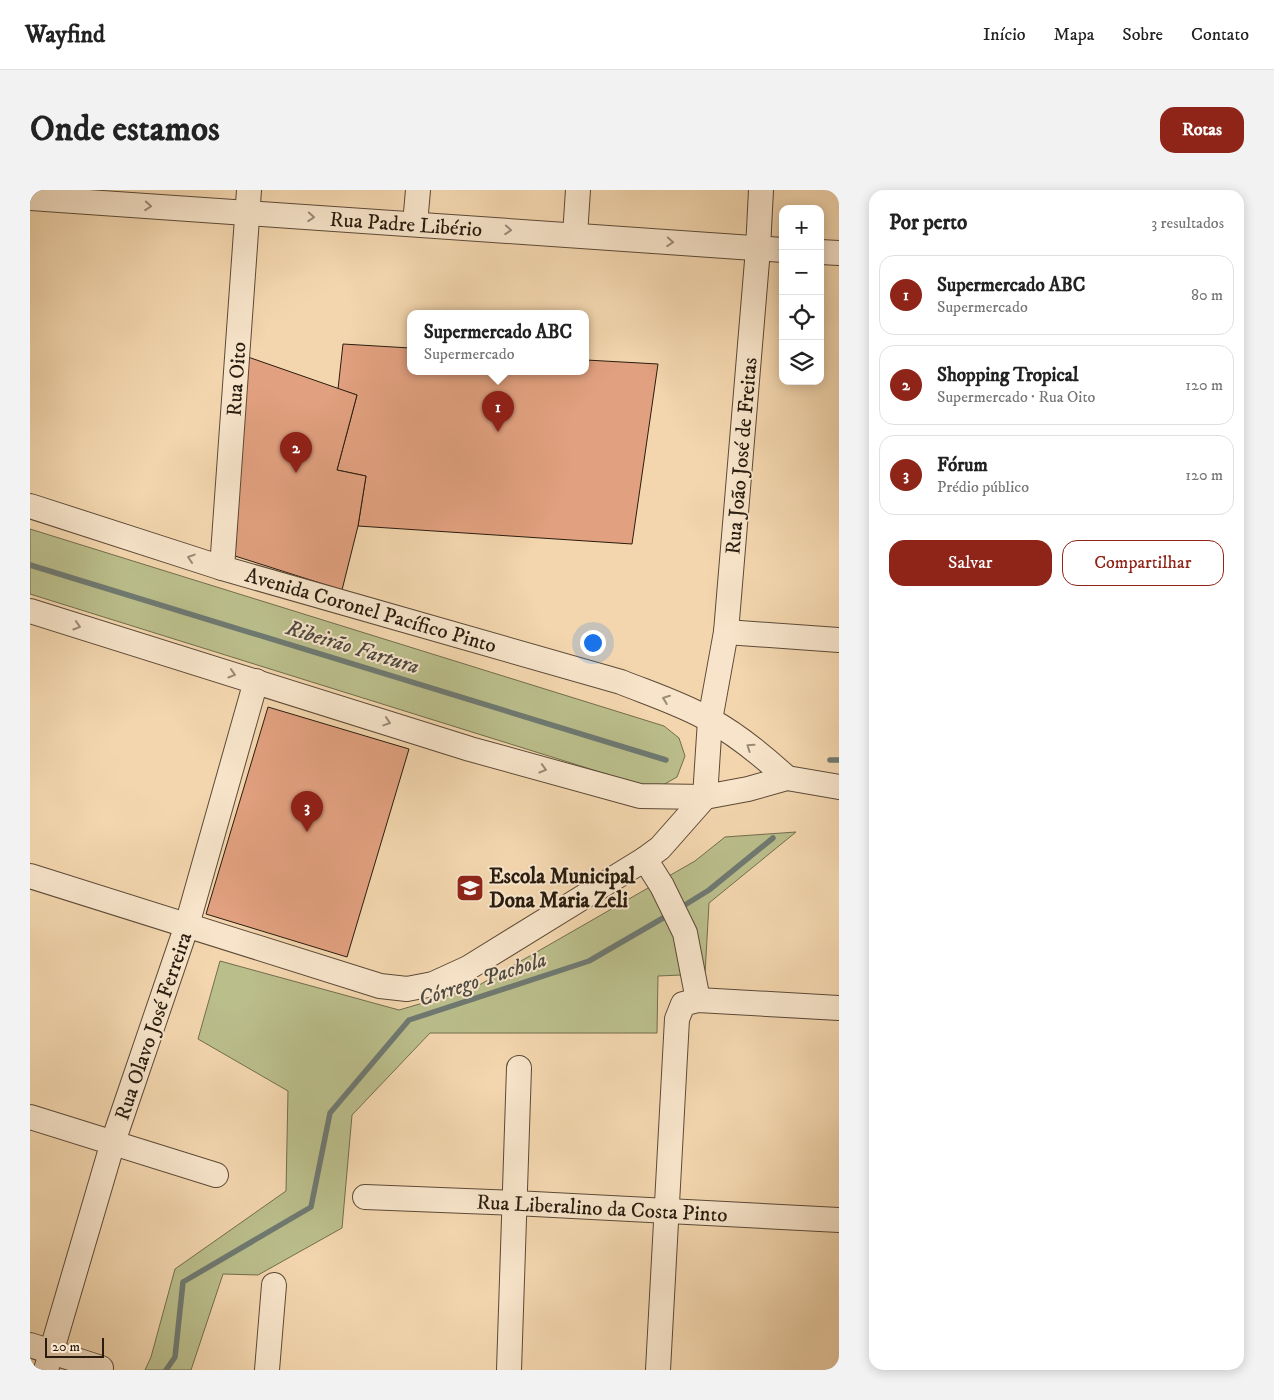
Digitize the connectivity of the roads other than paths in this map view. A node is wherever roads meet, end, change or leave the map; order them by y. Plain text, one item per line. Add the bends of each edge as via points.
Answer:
1 (418, 190) edge
2 (578, 190) edge
3 (762, 190) edge
4 (30, 198) edge
5 (248, 201) edge
6 (415, 224) junction
7 (575, 235) junction
8 (758, 249) junction
9 (779, 250) edge
10 (824, 252) edge
11 (839, 253) edge
12 (30, 506) edge
13 (222, 568) junction
14 (30, 611) edge
15 (726, 632) junction
16 (839, 640) edge
17 (256, 681) junction
18 (710, 720) junction
19 (787, 778) junction
20 (839, 787) edge
21 (705, 797) junction
22 (645, 859) junction
23 (30, 876) edge
24 (187, 925) junction
25 (698, 1000) junction
26 (839, 1008) edge
27 (519, 1068) dead end
28 (30, 1117) edge
29 (113, 1142) junction
30 (216, 1175) dead end
31 (365, 1197) dead end
32 (515, 1203) junction
33 (668, 1211) junction
34 (839, 1220) edge
35 (274, 1285) dead end
36 (42, 1356) edge
37 (101, 1368) dead end
38 (267, 1370) edge
39 (509, 1370) edge
40 (658, 1370) edge

1 - 6 street
2 - 7 street
3 - 8 street, Rua João José de Freitas
4 -> 5 street, Rua Padre Libério
5 -> 6 street, Rua Padre Libério
5 - 13 street, Rua Oito
6 -> 7 street, Rua Padre Libério
7 -> 8 street, Rua Padre Libério
8 - 9 street, Rua Padre Libério
8 - 15 street, Rua João José de Freitas
10 - 11 street
13 -> 12 street, Avenida Coronel Pacífico Pinto
18 -> 13 street, Avenida Coronel Pacífico Pinto via 621,682
14 -> 17 street
15 - 16 street
15 - 18 street, Rua João José de Freitas
17 -> 21 street via 470,749 640,796
17 - 24 street, Rua Olavo José Ferreira
19 -> 18 street, Avenida Coronel Pacífico Pinto via 757,751
18 - 21 street, Rua João José de Freitas
19 - 20 street
19 - 21 street
21 - 22 street via 660,848
22 - 24 street via 468,968 434,984 407,989 380,986
22 - 25 street via 684,933
23 - 24 street
24 - 29 street, Rua Olavo José Ferreira
25 - 26 street
25 - 33 street via 683,1004 678,1019
27 - 32 street
28 - 29 street
29 - 30 street
29 - 36 street, Rua Olavo José Ferreira
31 - 32 street, Rua Liberalino da Costa Pinto
32 - 33 street, Rua Liberalino da Costa Pinto
32 - 39 street
33 - 34 street, Rua Liberalino da Costa Pinto
33 - 40 street
35 - 38 street
36 - 37 street

